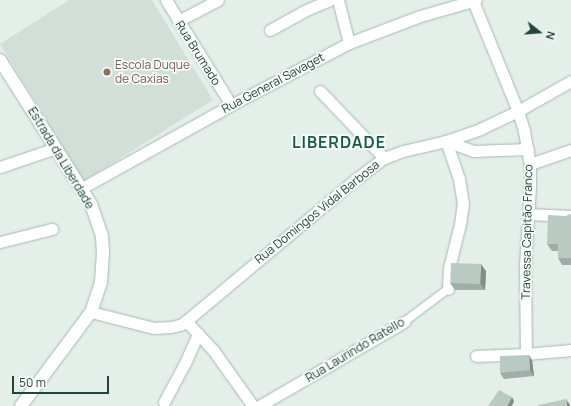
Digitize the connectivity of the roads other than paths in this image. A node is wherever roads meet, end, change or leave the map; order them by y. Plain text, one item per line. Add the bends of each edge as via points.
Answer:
1 (166, 0) edge
2 (218, 0) edge
3 (330, 0) edge
4 (338, 0) edge
5 (475, 0) edge
6 (450, 4) edge
7 (178, 21) junction
8 (270, 30) dead end
9 (349, 43) junction
10 (0, 60) edge
11 (571, 81) edge
12 (320, 90) dead end
13 (231, 105) junction
14 (518, 111) junction
15 (446, 141) junction
16 (56, 148) junction
17 (528, 149) junction
18 (571, 150) edge
19 (384, 158) junction
20 (530, 164) junction
21 (0, 167) edge
22 (82, 188) junction
23 (528, 214) junction
24 (571, 216) edge
25 (52, 229) dead end
26 (0, 242) edge
27 (448, 288) joint
28 (91, 312) junction
29 (186, 321) junction
30 (404, 322) joint
31 (198, 334) junction
32 (571, 350) edge
33 (526, 354) junction
34 (476, 356) dead end
35 (164, 402) dead end
36 (21, 406) edge
37 (253, 406) edge
38 (259, 406) edge

1 - 7 street, Rua Brumado
2 - 7 street
3 - 8 street
4 - 9 street
5 - 6 street, Rua General Savaget
5 - 14 street, Travessa Capitão Franco
6 - 9 street, Rua General Savaget
7 - 13 street, Rua Brumado
9 - 13 street, Rua General Savaget
10 - 16 main road, Estrada da Liberdade
11 - 14 street, Rua Domingos Vidal Barbosa
12 - 19 street
13 - 22 street, Rua General Savaget
14 - 15 street, Rua Domingos Vidal Barbosa
14 - 17 street, Travessa Capitão Franco
15 - 17 street via 474,150
15 - 19 street, Rua Domingos Vidal Barbosa
15 - 27 street via 459,179 463,203
16 - 21 street
16 - 22 main road, Estrada da Liberdade
17 - 20 street, Travessa Capitão Franco
18 - 20 street
19 - 29 street, Rua Domingos Vidal Barbosa via 356,178
20 - 23 street, Travessa Capitão Franco
22 - 28 main road, Estrada da Liberdade via 97,219 104,253 101,282
23 - 24 street
23 - 33 street, Travessa Capitão Franco via 525,265
25 - 26 street
27 - 30 street, Rua Laurindo Ratello
28 - 29 street via 154,328 171,327
28 - 36 main road, Estrada da Liberdade
29 - 31 street
30 - 38 street, Rua Laurindo Ratello
31 - 35 street via 186,363
31 - 37 street via 234,376
32 - 33 street
33 - 34 street

